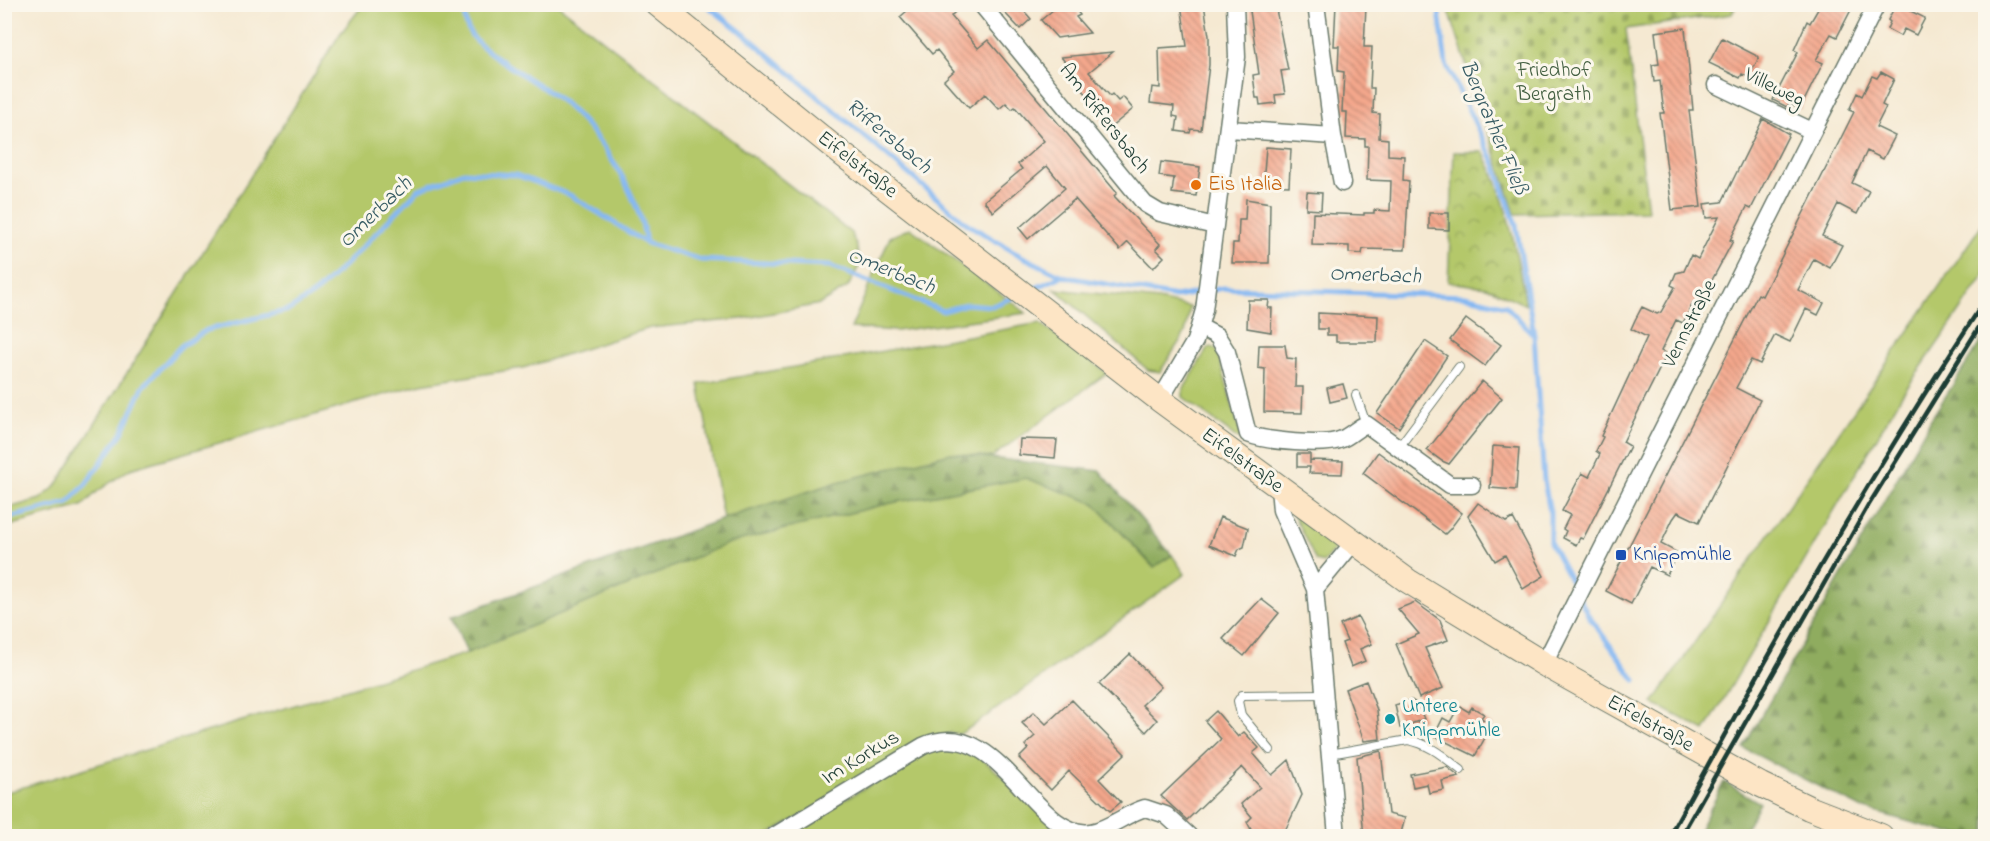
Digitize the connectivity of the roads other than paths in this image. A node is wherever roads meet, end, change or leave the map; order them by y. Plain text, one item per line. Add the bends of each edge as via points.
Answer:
1 (657, 4) edge
2 (981, 4) edge
3 (1235, 4) edge
4 (1316, 4) edge
5 (1877, 4) edge
6 (1716, 85) dead end
7 (1229, 129) junction
8 (1812, 131) junction
9 (1333, 136) junction
10 (1342, 183) dead end
11 (1215, 226) junction
12 (1200, 327) junction
13 (1459, 367) dead end
14 (1356, 395) dead end
15 (1160, 400) junction
16 (1366, 424) junction
17 (1399, 447) junction
18 (1472, 485) dead end
19 (1279, 488) junction
20 (1353, 543) junction
21 (1315, 589) junction
22 (1544, 664) junction
23 (1324, 694) junction
24 (1270, 750) dead end
25 (1330, 754) junction
26 (1461, 770) dead end
27 (774, 837) edge
28 (1189, 837) edge
29 (1337, 837) edge
30 (1881, 837) edge

1 - 15 main road, Eifelstraße
2 - 11 street, Am Riffersbach via 1145,204 1160,213
3 - 7 street via 1237,57
4 - 9 street
5 - 8 street, Vennstraße
6 - 8 street, Villeweg
7 - 9 street
7 - 11 street
8 - 22 street, Vennstraße
9 - 10 street
11 - 12 street
12 - 15 street
12 - 16 street via 1217,336 1227,352 1248,434 1259,439 1330,442 1344,439
13 - 17 lane
14 - 16 lane
15 - 19 main road, Eifelstraße
16 - 17 street
17 - 18 street via 1450,485
19 - 20 main road, Eifelstraße
19 - 21 street via 1281,510
20 - 21 street
20 - 22 main road, Eifelstraße
21 - 23 street
22 - 30 main road, Eifelstraße via 1761,785
23 - 24 lane via 1242,695 1238,701 1240,715
23 - 25 street
25 - 26 lane via 1408,740 1436,750
25 - 29 street
27 - 28 street, Im Korkus via 934,741 952,740 976,749 999,765 1048,815 1078,832 1091,832 1145,808 1166,815

